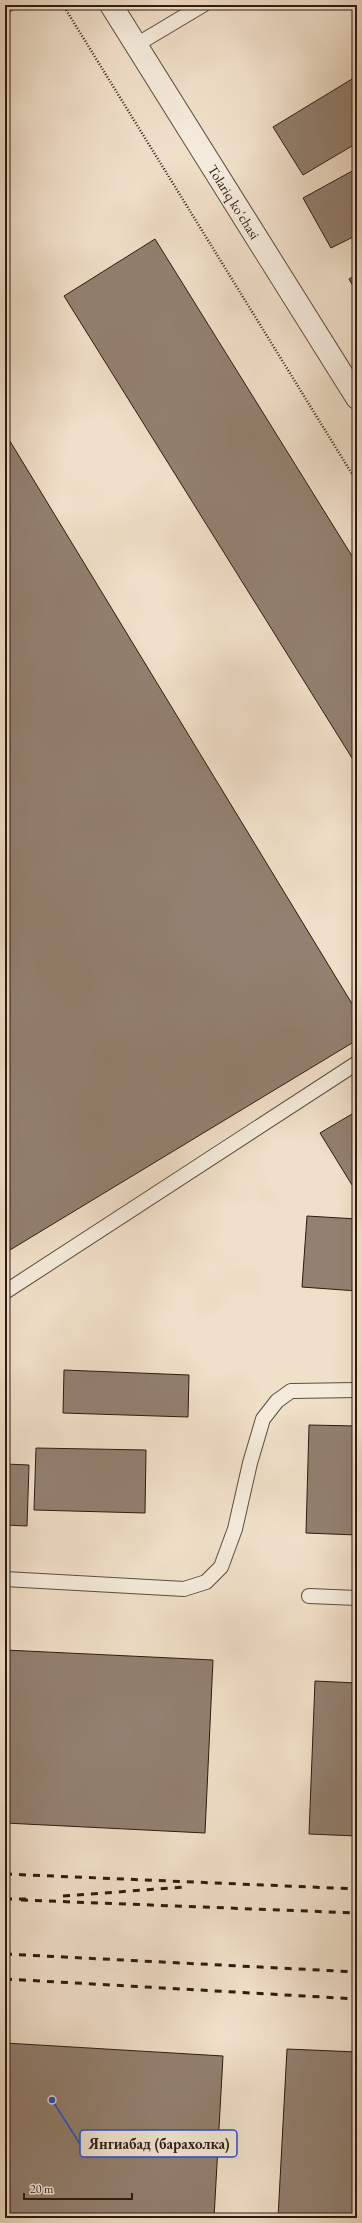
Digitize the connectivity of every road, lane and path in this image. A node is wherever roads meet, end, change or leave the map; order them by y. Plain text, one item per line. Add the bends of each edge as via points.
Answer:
1 (63, 5) edge
2 (111, 5) edge
3 (203, 5) edge
4 (136, 44) junction
5 (357, 398) edge
6 (357, 482) edge
7 (357, 1063) edge
8 (5, 1292) edge
9 (357, 1390) edge
10 (5, 1579) edge
11 (309, 1596) dead end
12 (357, 1598) edge

1 - 6 path
2 - 4 street, Tolariq ko'chasi
3 - 4 lane
4 - 5 street, Tolariq ko'chasi
7 - 8 lane
9 - 10 lane via 291,1391 277,1401 263,1419 235,1529 221,1567 206,1582 184,1589
11 - 12 lane

